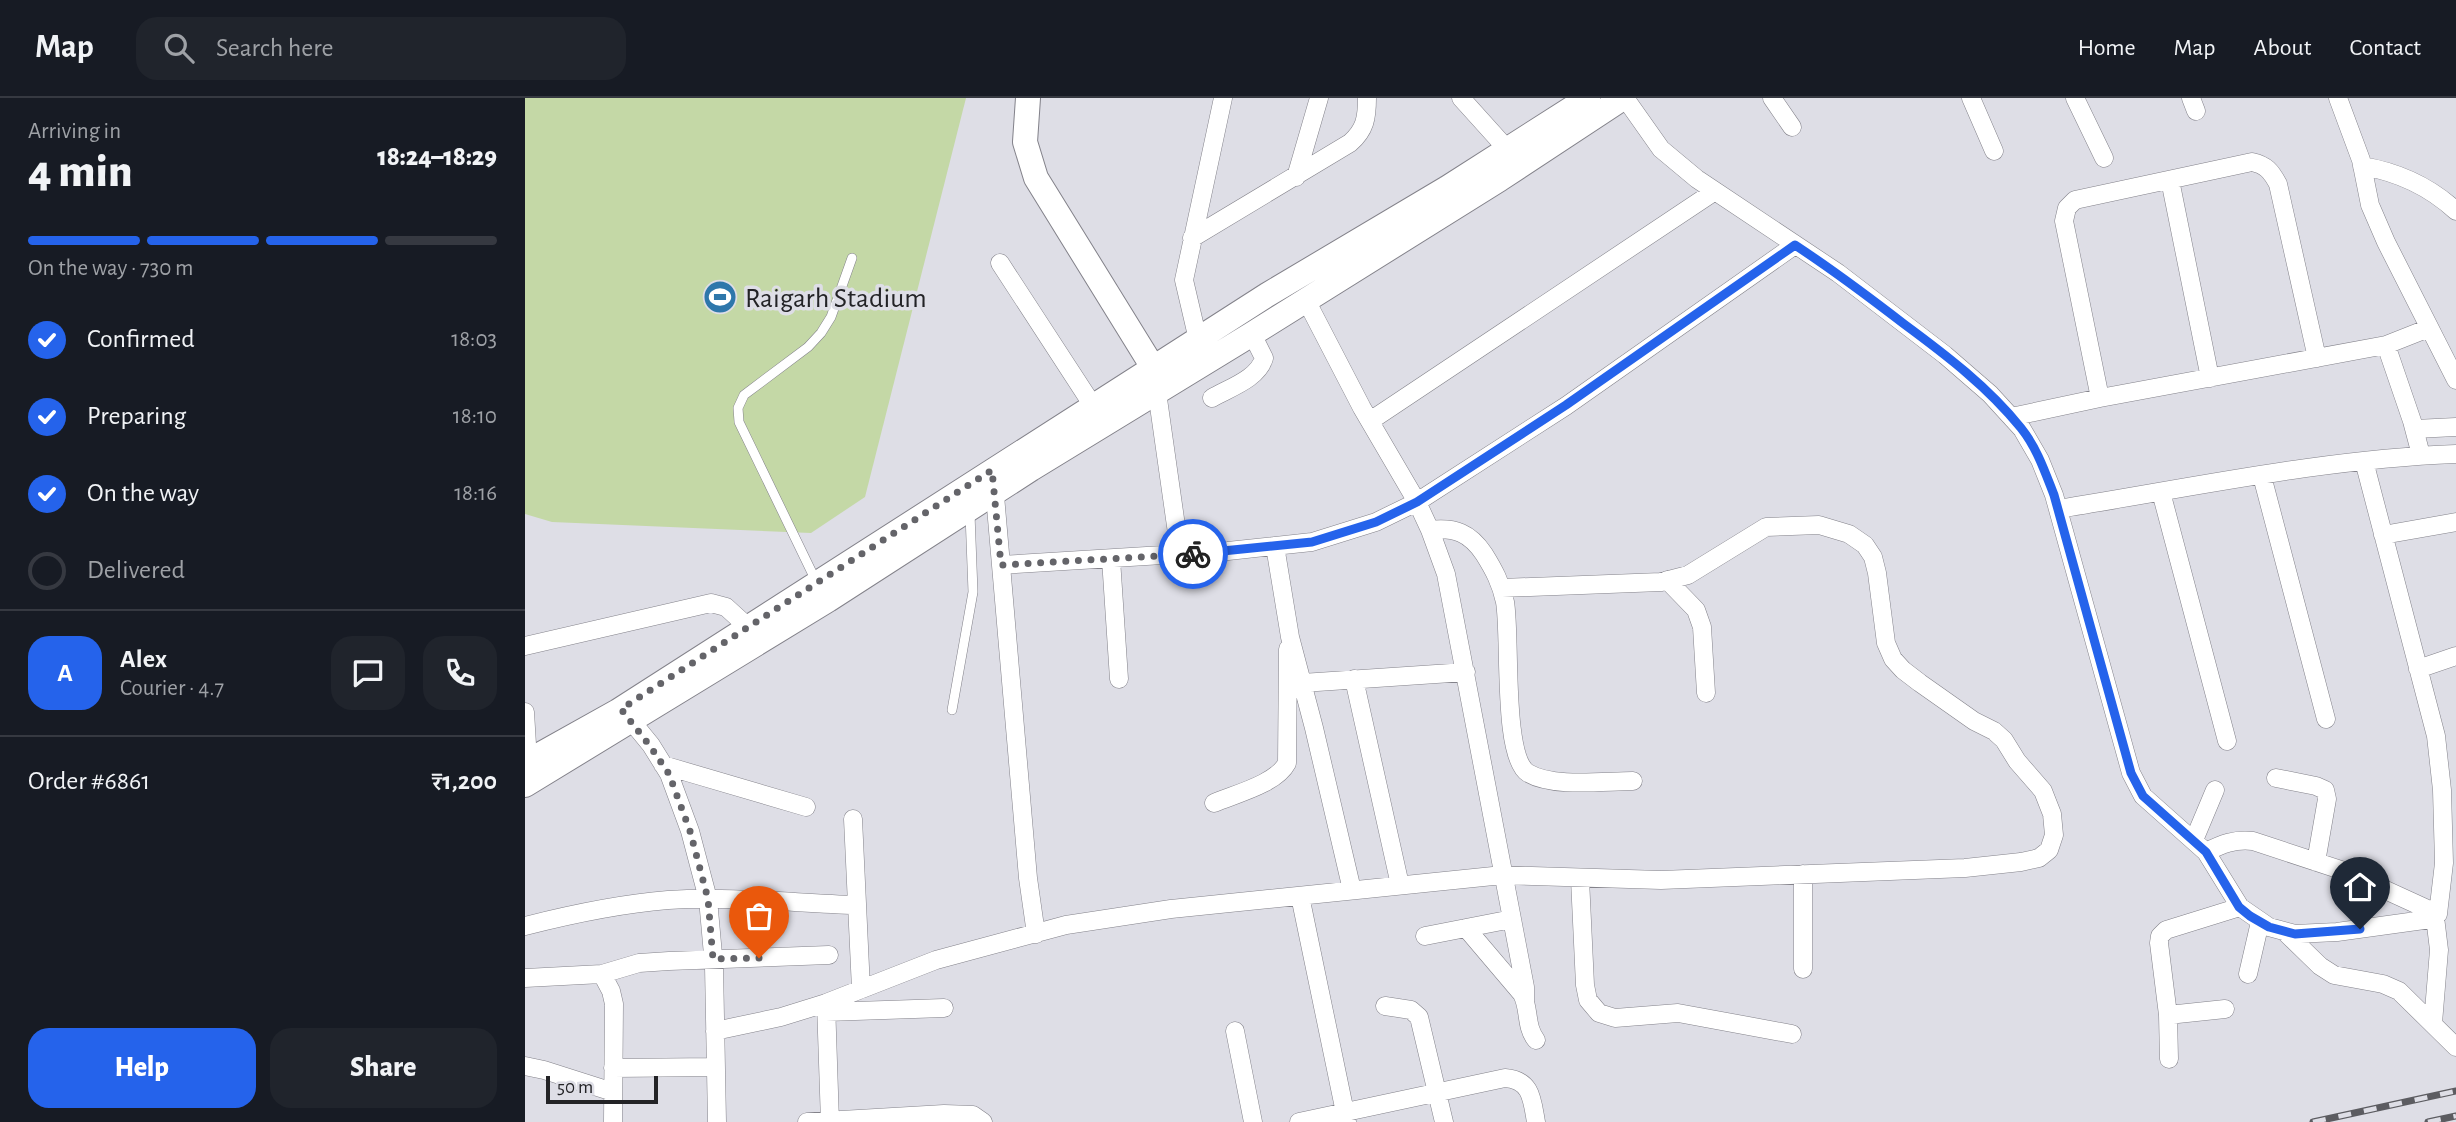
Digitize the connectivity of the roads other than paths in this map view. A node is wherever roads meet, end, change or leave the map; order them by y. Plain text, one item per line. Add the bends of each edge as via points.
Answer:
1 (1028, 98) edge
2 (1223, 98) edge
3 (1319, 98) edge
4 (1367, 98) edge
5 (1461, 98) edge
6 (1588, 98) edge
7 (1624, 98) edge
8 (1772, 98) edge
9 (1971, 98) edge
10 (2075, 98) edge
11 (2338, 98) edge
12 (1792, 127) dead end
13 (1507, 149) junction
14 (1994, 151) dead end
15 (2104, 158) dead end
16 (2362, 166) junction
17 (1296, 177) junction
18 (2170, 180) junction
19 (1715, 191) junction
20 (2453, 206) edge
21 (1192, 238) junction
22 (1795, 245) junction
23 (852, 258) dead end
24 (1000, 263) dead end
25 (1306, 300) junction
26 (2429, 328) junction
27 (1252, 334) junction
28 (1198, 340) junction
29 (2386, 345) junction
30 (2317, 358) junction
31 (2210, 378) junction
32 (2456, 380) edge
33 (1159, 382) junction
34 (1212, 398) dead end
35 (2099, 398) junction
36 (1099, 415) junction
37 (2011, 417) junction
38 (1370, 421) junction
39 (2456, 428) edge
40 (2415, 429) junction
41 (2456, 454) edge
42 (2421, 455) junction
43 (2364, 461) junction
44 (2262, 476) junction
45 (994, 481) junction
46 (2161, 492) junction
47 (968, 498) junction
48 (1417, 502) junction
49 (2058, 509) junction
50 (2456, 522) edge
51 (1430, 530) junction
52 (2383, 535) junction
53 (1275, 546) junction
54 (1180, 554) junction
55 (1111, 559) junction
56 (1001, 565) junction
57 (1667, 580) junction
58 (1502, 588) junction
59 (822, 592) junction
60 (748, 627) junction
61 (1290, 637) junction
62 (525, 646) edge
63 (2456, 656) edge
64 (2418, 669) junction
65 (1466, 672) junction
66 (1119, 679) dead end
67 (1355, 679) junction
68 (1302, 683) junction
69 (1706, 693) dead end
70 (952, 710) dead end
71 (525, 712) edge
72 (627, 715) junction
73 (2326, 719) dead end
74 (2227, 741) dead end
75 (526, 762) edge
76 (663, 765) junction
77 (2276, 778) dead end
78 (1633, 781) dead end
79 (525, 785) edge
80 (2215, 790) dead end
81 (1213, 803) dead end
82 (806, 807) dead end
83 (853, 819) dead end
84 (2200, 846) junction
85 (2316, 862) junction
86 (1804, 874) junction
87 (1503, 875) junction
88 (1580, 879) junction
89 (1400, 886) junction
90 (1352, 890) junction
91 (1300, 896) junction
92 (708, 899) junction
93 (856, 905) junction
94 (2239, 907) junction
95 (2442, 911) edge
96 (1512, 919) junction
97 (2260, 922) junction
98 (525, 926) edge
99 (1466, 928) junction
100 (2285, 932) junction
101 (1036, 934) junction
102 (1425, 936) dead end
103 (829, 955) dead end
104 (713, 959) junction
105 (1803, 969) dead end
106 (602, 974) junction
107 (2248, 974) dead end
108 (525, 978) edge
109 (861, 989) junction
110 (1525, 1001) junction
111 (1385, 1006) dead end
112 (826, 1007) junction
113 (944, 1008) dead end
114 (2225, 1009) dead end
115 (2168, 1015) junction
116 (2433, 1023) junction
117 (715, 1031) junction
118 (1235, 1031) dead end
119 (1792, 1034) dead end
120 (1536, 1041) dead end
121 (2456, 1047) edge
122 (2169, 1059) dead end
123 (525, 1066) edge
124 (716, 1067) junction
125 (613, 1068) junction
126 (613, 1091) junction
127 (1438, 1093) junction
128 (1346, 1117) edge
129 (830, 1121) edge
130 (613, 1122) edge
131 (717, 1122) edge
132 (807, 1122) edge
133 (983, 1122) edge
134 (1253, 1122) edge
135 (1299, 1122) edge
136 (1444, 1122) edge
137 (1536, 1122) edge

1 - 33 street via 1025,142 1036,178
2 - 21 street
3 - 17 street
4 - 17 street via 1361,134
5 - 13 street
6 - 13 street
7 - 19 street via 1661,149
7 - 25 street
8 - 12 street
9 - 14 street
10 - 15 street
11 - 16 street
13 - 28 street
16 - 20 street via 2421,184
16 - 26 street via 2370,205
17 - 21 street
18 - 30 street via 2252,162 2272,172
18 - 31 street
18 - 35 street via 2075,200 2067,208 2064,221
19 - 22 street
19 - 38 street
21 - 28 street via 1184,280
22 - 37 street via 1945,355
22 - 48 street via 1566,405
23 - 59 lane via 821,333 744,395 738,408 739,422
24 - 36 street
25 - 27 street
25 - 38 street
26 - 29 street
26 - 32 street
27 - 33 street
27 - 34 street via 1264,358 1262,367
28 - 33 street
29 - 30 street
29 - 40 street
30 - 31 street
31 - 35 street
33 - 36 street
33 - 54 street
35 - 37 street
36 - 45 street
37 - 49 street via 2040,460
38 - 48 street
39 - 40 street
40 - 42 street
41 - 42 street
42 - 43 street
43 - 44 street
43 - 52 street
44 - 46 street
44 - 73 street
45 - 47 street
45 - 56 street
46 - 49 street
46 - 74 street
47 - 59 street
47 - 70 lane via 973,592
48 - 51 street
48 - 53 street via 1376,522 1312,542
49 - 84 street via 2131,773 2143,796
50 - 52 street
51 - 58 street via 1447,528 1467,534
51 - 65 street via 1452,596
52 - 64 street
53 - 54 street
53 - 61 street
54 - 55 street
55 - 56 street
55 - 66 street
56 - 101 street
57 - 58 street
57 - 69 street via 1696,610 1702,627
57 - 86 street via 1688,575 1766,527 1819,525 1849,534 1873,557 1886,643 1893,659 2004,740 2043,791 2052,814 2054,835 2049,850 2039,858 1965,867
58 - 78 street via 1512,739 1518,762 1526,772 1556,781
59 - 60 street
59 - 72 street
60 - 62 street via 726,607 711,603
60 - 72 street
61 - 68 street
61 - 81 street via 1287,763 1272,779
63 - 64 street
64 - 95 street via 2436,736 2442,790
65 - 67 street
65 - 87 street
67 - 68 street
67 - 89 street
68 - 90 street
71 - 75 street
72 - 75 street
72 - 76 street
72 - 79 street
76 - 82 street
76 - 92 street via 690,831
77 - 85 street via 2325,790
80 - 84 street
83 - 93 street
84 - 85 street via 2239,839
84 - 94 street
85 - 95 street
86 - 88 street
86 - 105 street
87 - 88 street
87 - 89 street
87 - 96 street
88 - 119 street via 1585,985 1588,1000 1599,1013 1615,1018 1678,1013
89 - 90 street
90 - 91 street
91 - 101 street via 1127,915
91 - 128 street
92 - 93 street
92 - 98 street via 622,905
92 - 104 street
93 - 109 street
94 - 97 street
94 - 115 street via 2166,930 2160,936
95 - 100 street via 2337,932
95 - 116 street
96 - 99 street
96 - 110 street
97 - 100 street
97 - 107 street
99 - 102 street
99 - 110 street
100 - 116 street via 2334,975 2399,991
101 - 109 street via 936,960
103 - 104 street
104 - 106 street via 639,964
104 - 117 street
106 - 108 street
106 - 125 street via 614,1004
109 - 112 street
110 - 120 street
111 - 127 street via 1411,1010 1419,1017
112 - 113 street
112 - 117 street
112 - 129 street
114 - 115 street
115 - 122 street
116 - 121 street
117 - 124 street
118 - 134 street
123 - 126 street
124 - 125 street
124 - 131 street
125 - 126 street
126 - 130 street
127 - 128 street
127 - 136 street
127 - 137 street via 1515,1078 1527,1089
128 - 135 street
129 - 132 street
129 - 133 street via 944,1114 973,1115

